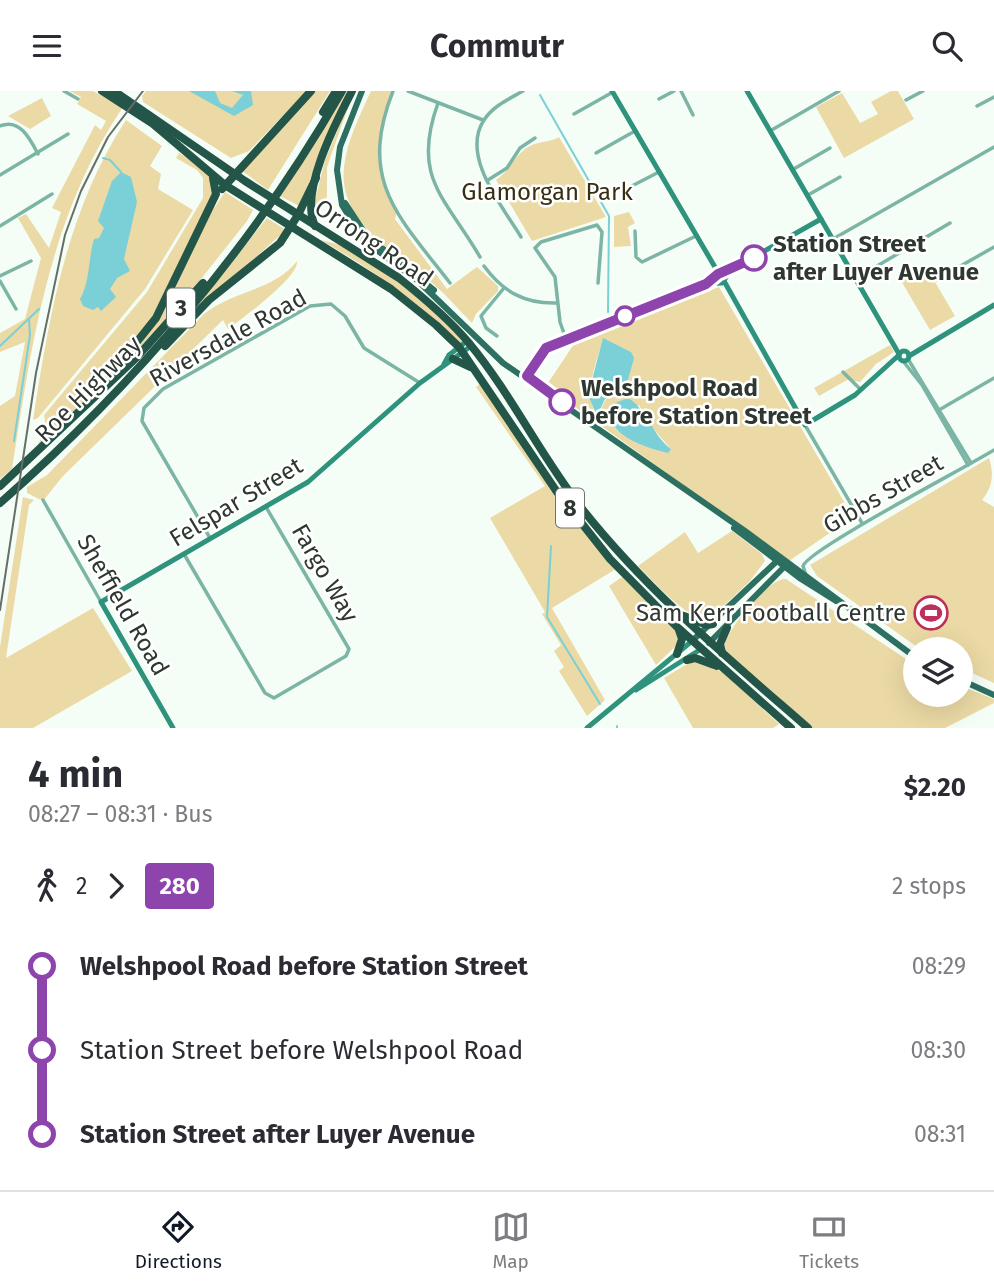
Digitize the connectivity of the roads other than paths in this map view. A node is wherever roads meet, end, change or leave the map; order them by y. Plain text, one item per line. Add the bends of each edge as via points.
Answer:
1 (64, 91) edge
2 (102, 91) edge
3 (311, 91) edge
4 (336, 91) edge
5 (342, 91) edge
6 (352, 91) edge
7 (364, 91) edge
8 (393, 91) edge
9 (408, 91) edge
10 (508, 91) edge
11 (523, 91) edge
12 (612, 91) edge
13 (674, 91) edge
14 (681, 91) edge
15 (747, 91) edge
16 (839, 91) edge
17 (923, 91) edge
18 (119, 96) edge
19 (512, 97) junction
20 (994, 97) edge
21 (78, 99) dead end
22 (659, 99) dead end
23 (906, 100) dead end
24 (438, 103) junction
25 (977, 106) dead end
26 (138, 109) junction
27 (574, 114) dead end
28 (693, 115) dead end
29 (483, 120) junction
30 (0, 126) edge
31 (635, 131) junction
32 (770, 131) junction
33 (68, 134) dead end
34 (535, 138) dead end
35 (994, 147) edge
36 (830, 148) dead end
37 (596, 153) dead end
38 (38, 154) junction
39 (248, 157) junction
40 (215, 160) junction
41 (792, 170) junction
42 (210, 172) junction
43 (659, 172) junction
44 (234, 174) junction
45 (0, 175) edge
46 (840, 177) dead end
47 (316, 178) junction
48 (488, 180) junction
49 (225, 185) junction
50 (624, 190) dead end
51 (52, 194) dead end
52 (273, 195) junction
53 (807, 195) junction
54 (205, 215) junction
55 (258, 215) junction
56 (298, 215) junction
57 (821, 219) junction
58 (950, 223) dead end
59 (0, 226) edge
60 (315, 226) junction
61 (290, 228) junction
62 (635, 231) dead end
63 (696, 236) junction
64 (521, 237) dead end
65 (833, 239) junction
66 (280, 243) junction
67 (314, 243) junction
68 (994, 247) edge
69 (481, 257) dead end
70 (31, 261) dead end
71 (484, 266) dead end
72 (0, 276) edge
73 (720, 278) junction
74 (855, 279) junction
75 (936, 280) dead end
76 (0, 281) edge
77 (450, 283) dead end
78 (598, 283) dead end
79 (504, 288) junction
80 (557, 303) junction
81 (994, 305) edge
82 (16, 309) dead end
83 (497, 336) dead end
84 (566, 339) junction
85 (469, 343) junction
86 (460, 350) junction
87 (903, 356) junction
88 (453, 359) junction
89 (444, 364) junction
90 (844, 372) dead end
91 (477, 374) junction
92 (526, 377) junction
93 (994, 378) edge
94 (420, 383) junction
95 (122, 386) junction
96 (861, 391) junction
97 (84, 408) junction
98 (939, 410) junction
99 (804, 425) junction
100 (994, 450) edge
101 (970, 464) junction
102 (4, 483) edge
103 (43, 500) dead end
104 (2, 501) edge
105 (266, 507) junction
106 (728, 522) junction
107 (862, 523) junction
108 (211, 540) junction
109 (765, 553) junction
110 (184, 554) junction
111 (779, 559) junction
112 (787, 565) junction
113 (763, 576) junction
114 (775, 578) junction
115 (804, 578) junction
116 (101, 602) junction
117 (678, 614) junction
118 (713, 624) junction
119 (727, 628) junction
120 (679, 630) junction
121 (701, 635) junction
122 (692, 641) junction
123 (710, 642) junction
124 (903, 648) edge
125 (701, 649) junction
126 (722, 653) junction
127 (677, 654) junction
128 (687, 660) junction
129 (723, 668) junction
130 (973, 685) edge
131 (994, 695) edge
132 (624, 697) junction
133 (788, 726) edge
134 (173, 728) edge
135 (587, 728) edge
136 (808, 728) edge

1 - 21 street
2 - 18 highway, 8
3 - 39 highway
4 - 52 highway, Roe Highway / 3
5 - 52 highway, Roe Highway / 3
6 - 47 highway
7 - 92 main road via 341,170 342,193 354,220
8 - 77 street via 380,128 379,170 397,212
9 - 24 street
10 - 19 street
11 - 19 street
12 - 27 street
12 - 31 street
13 - 22 street
14 - 28 street
15 - 32 street
16 - 32 street
17 - 23 street
18 - 26 highway, 8
19 - 29 street
20 - 25 street
24 - 29 street
24 - 69 street via 426,144 433,181
26 - 40 highway, 8
26 - 42 highway, 8
29 - 48 street via 477,151
30 - 38 street via 10,124 24,131
31 - 37 street
31 - 43 street
32 - 41 street
33 - 38 street
34 - 48 street via 520,148 507,168
35 - 65 street
36 - 41 street
38 - 45 street
39 - 40 highway via 234,164
39 - 44 highway
40 - 44 highway, 8
41 - 53 street
42 - 49 highway, 8
42 - 54 highway via 217,189
43 - 50 street
43 - 63 street
44 - 49 highway
44 - 52 highway, 8
46 - 53 street
47 - 56 highway
47 - 60 highway via 309,211
48 - 64 street
49 - 54 highway
49 - 55 highway, 8
51 - 59 street
52 - 55 highway, Roe Highway / 3
52 - 56 highway, Orrong Road / 8
53 - 57 street
54 - 97 highway via 156,318
55 - 61 highway, Orrong Road / 8
55 - 95 highway, Roe Highway / 3 via 201,294
55 - 97 highway, Roe Highway / 3 via 137,357
56 - 60 highway, Orrong Road / 8
56 - 61 highway
57 - 65 street
57 - 73 street
58 - 74 street
60 - 85 highway, Orrong Road / 8 via 399,278
61 - 66 highway
61 - 67 highway, Orrong Road / 8
62 - 63 street via 635,252 642,262
63 - 73 street
65 - 74 street
66 - 67 highway via 294,237
66 - 95 highway via 209,300
67 - 86 highway, Orrong Road / 8 via 391,289
68 - 75 street
70 - 72 street
71 - 79 street
73 - 84 street
73 - 99 street
74 - 87 street
76 - 82 street
78 - 80 street via 602,232 597,225 541,242 532,247 555,277
79 - 80 street via 531,302
79 - 83 street via 481,316 486,328
80 - 84 street
81 - 87 street
84 - 92 street via 546,348
85 - 86 street, Felspar Street
85 - 117 highway, Orrong Road / 8 via 582,508
86 - 88 street, Felspar Street
86 - 89 street, Felspar Street
86 - 91 highway, Orrong Road / 8
87 - 96 street
87 - 98 street
88 - 89 street, Felspar Street
88 - 91 highway
89 - 94 street, Felspar Street
90 - 96 street
91 - 120 highway, Orrong Road / 8 via 557,492 617,566
92 - 106 main road
93 - 98 street
94 - 105 street, Felspar Street via 308,482
94 - 108 street, Riversdale Road via 364,348 345,316 331,304 300,311 163,389 144,408 142,421
95 - 104 highway, Roe Highway / 3
96 - 99 street
97 - 102 highway, Roe Highway / 3
98 - 101 street
99 - 107 street
100 - 101 street, Gibbs Street
101 - 107 street, Gibbs Street
103 - 116 street, Sheffield Road
105 - 108 street, Felspar Street
105 - 110 street, Fargo Way via 349,649 346,656 274,698 265,693
106 - 109 main road
106 - 111 main road
107 - 115 street, Gibbs Street via 809,556 803,566
108 - 110 street, Felspar Street
109 - 111 main road
109 - 113 main road via 768,563
110 - 116 street, Felspar Street
111 - 112 main road
111 - 113 main road
112 - 114 main road
112 - 115 main road
113 - 118 main road
114 - 115 main road
114 - 119 main road
115 - 124 main road
116 - 134 street, Sheffield Road
117 - 118 highway
117 - 121 highway, Orrong Road / 8
118 - 121 main road
119 - 123 main road
119 - 126 highway via 720,644
120 - 122 highway, Orrong Road / 8
120 - 127 highway via 682,639
121 - 122 main road
121 - 123 highway, Orrong Road / 8
122 - 125 highway, Orrong Road / 8
122 - 127 street
123 - 125 main road
123 - 126 highway, Orrong Road / 8
125 - 128 street
125 - 129 highway, Orrong Road / 8
126 - 136 highway, Orrong Road / 8
127 - 132 street
128 - 129 highway via 695,658
128 - 132 street
129 - 133 highway, Orrong Road / 8
130 - 131 main road
132 - 135 street

